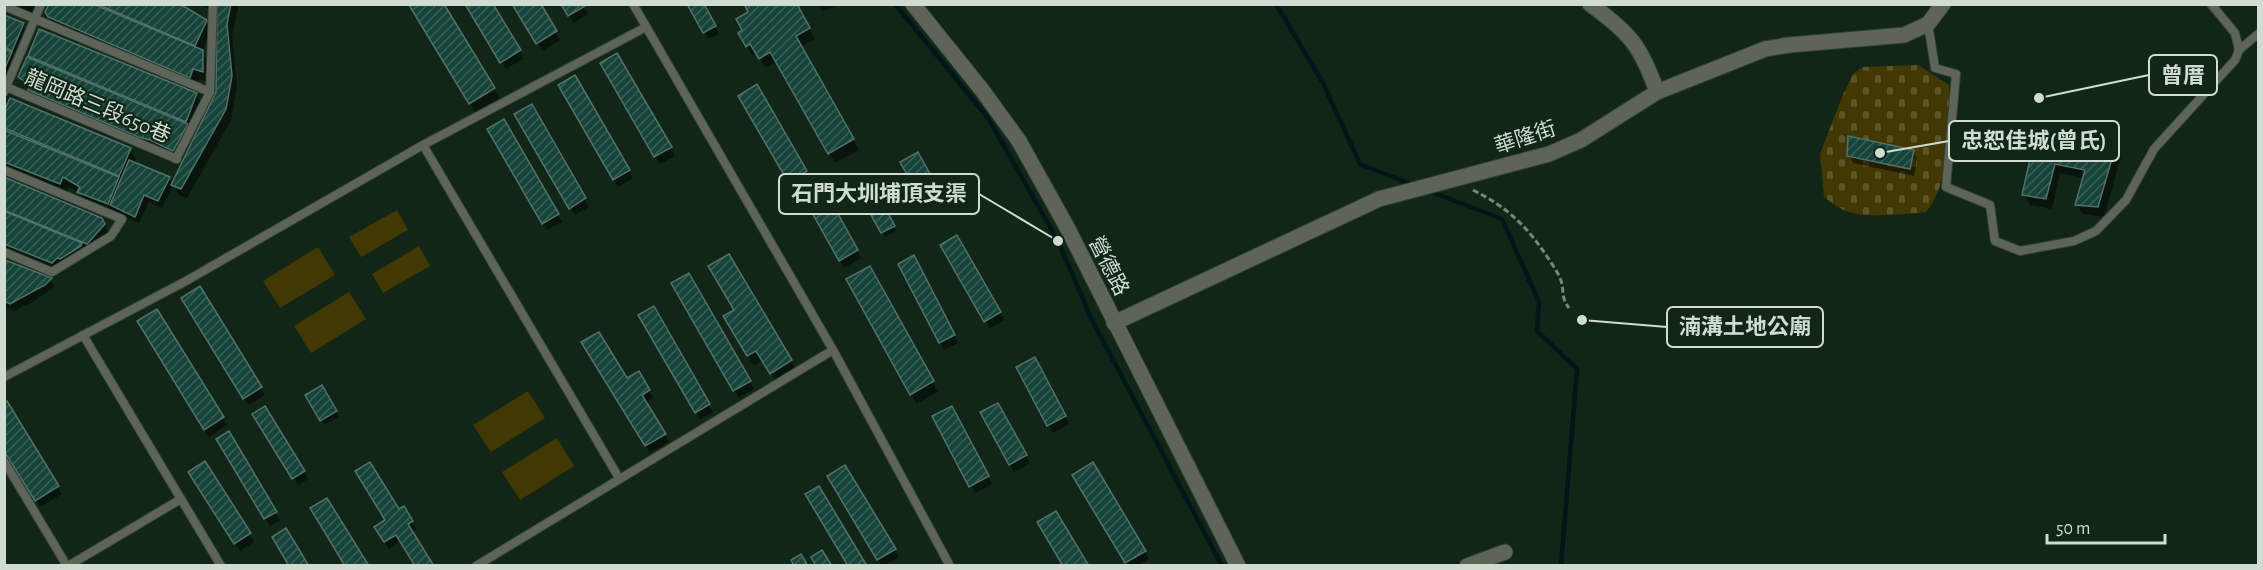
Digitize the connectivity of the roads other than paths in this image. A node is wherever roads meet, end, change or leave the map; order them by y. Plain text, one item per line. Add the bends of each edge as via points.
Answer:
1 (41, 4) edge
2 (633, 4) edge
3 (913, 4) edge
4 (1590, 4) edge
5 (1943, 4) edge
6 (2211, 4) edge
7 (210, 5) edge
8 (4, 6) edge
9 (36, 19) junction
10 (1928, 24) junction
11 (646, 27) junction
12 (2259, 34) edge
13 (2239, 50) junction
14 (5, 88) edge
15 (210, 92) junction
16 (1657, 92) junction
17 (423, 145) junction
18 (4, 170) edge
19 (4, 252) edge
20 (1114, 323) junction
21 (83, 335) junction
22 (833, 350) junction
23 (4, 378) edge
24 (4, 461) edge
25 (619, 478) junction
26 (181, 499) junction
27 (1505, 552) dead end
28 (68, 566) edge
29 (221, 566) edge
30 (476, 566) edge
31 (950, 566) edge
32 (1238, 566) edge
33 (1467, 566) edge

1 - 9 lane
2 - 11 lane
3 - 20 street, 營德路 via 1019,141
4 - 16 street via 1632,39 1645,58
5 - 10 street
6 - 13 lane via 2235,33
7 - 15 lane
8 - 9 lane
9 - 14 lane
9 - 15 lane
10 - 13 lane via 1935,68 1956,74 1946,187 1990,205 1995,241 2020,251 2074,241 2096,231 2126,200 2154,148 2235,60
10 - 16 street, 華隆街 via 1904,35 1765,49
11 - 17 lane
11 - 22 lane
12 - 13 lane
14 - 15 lane, 龍岡路三段650巷 via 176,159
16 - 20 street, 華隆街 via 1581,140 1549,154 1379,199
17 - 21 lane via 186,281
17 - 25 lane
18 - 19 lane via 122,219 111,236 52,272
20 - 32 street, 營德路
21 - 23 lane
21 - 26 lane
22 - 25 lane
22 - 31 lane
24 - 28 lane
25 - 30 lane
26 - 28 lane
26 - 29 lane
27 - 33 street

